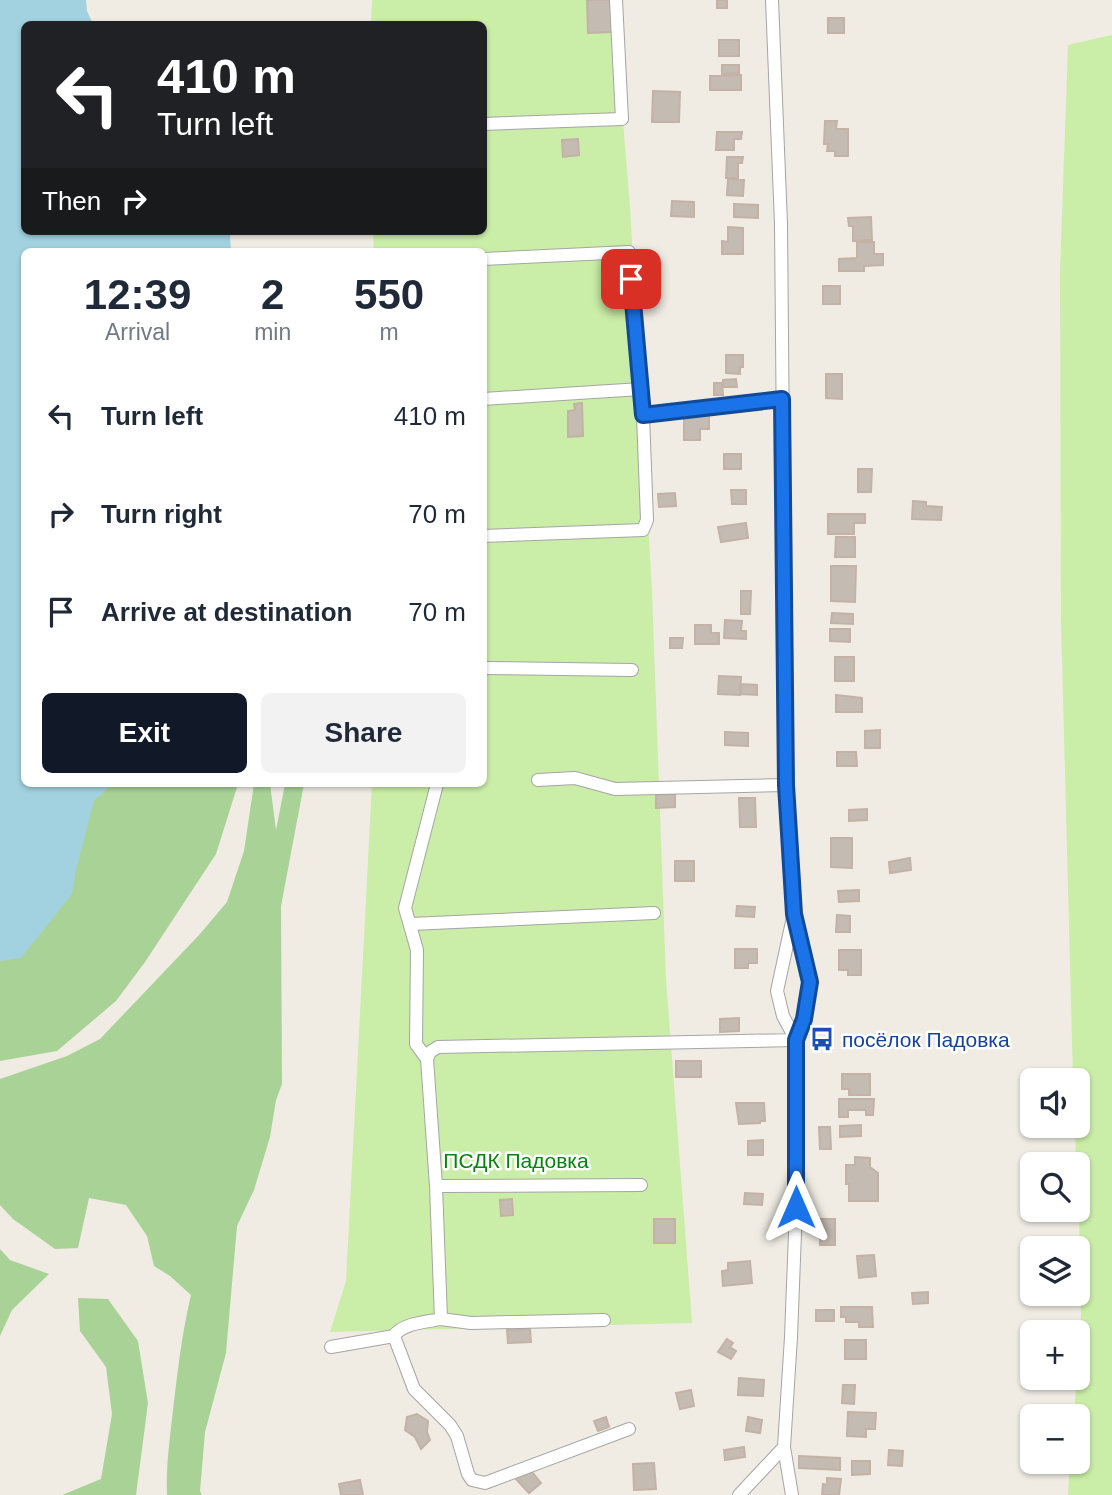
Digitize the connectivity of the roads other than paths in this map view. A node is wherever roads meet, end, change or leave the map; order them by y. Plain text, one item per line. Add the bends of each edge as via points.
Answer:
1 (616, 0) edge
2 (772, 0) edge
3 (487, 124) edge
4 (487, 259) edge
5 (641, 389) junction
6 (487, 399) edge
7 (782, 399) junction
8 (643, 415) junction
9 (487, 536) edge
10 (487, 668) edge
11 (632, 670) dead end
12 (538, 780) dead end
13 (786, 785) junction
14 (436, 787) edge
15 (654, 913) dead end
16 (794, 914) junction
17 (411, 923) junction
18 (796, 1040) junction
19 (427, 1059) junction
20 (641, 1185) dead end
21 (436, 1186) junction
22 (441, 1319) junction
23 (604, 1320) dead end
24 (394, 1336) junction
25 (331, 1347) dead end
26 (629, 1429) dead end
27 (784, 1447) junction
28 (739, 1495) edge
29 (792, 1495) edge

1 - 3 street via 622,119
2 - 7 street
4 - 5 street via 629,252
5 - 6 street
5 - 8 street
7 - 8 street
7 - 13 street
8 - 9 street via 647,520 642,530
10 - 11 street
12 - 13 street via 575,778 615,789
13 - 16 street
14 - 17 street via 405,908
15 - 17 street
16 - 18 street via 810,982
16 - 18 street via 778,991 783,1016
17 - 19 street via 417,950 416,1044
18 - 19 street via 438,1047
18 - 27 street via 795,1220
19 - 21 street
20 - 21 street
21 - 22 street
22 - 23 street
22 - 24 street via 404,1327
24 - 25 street
24 - 26 street via 414,1389 450,1425 468,1474 478,1483
27 - 28 street
27 - 29 street

